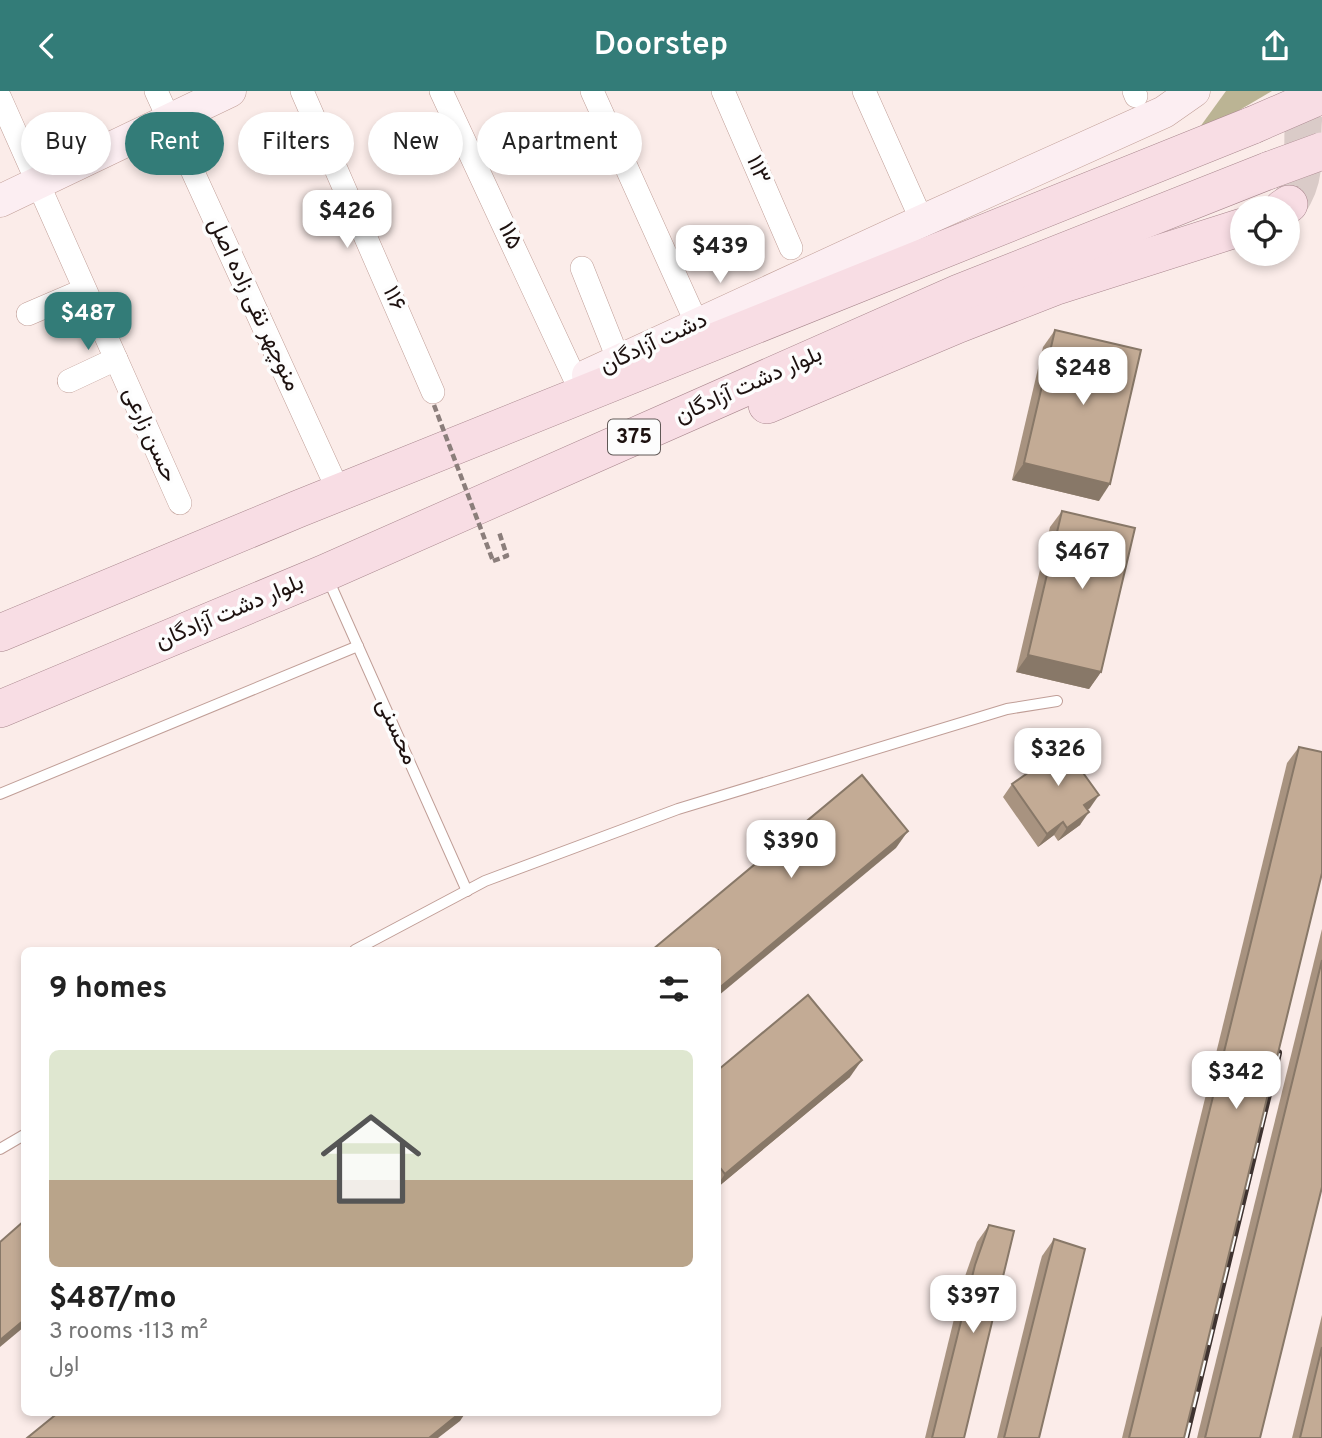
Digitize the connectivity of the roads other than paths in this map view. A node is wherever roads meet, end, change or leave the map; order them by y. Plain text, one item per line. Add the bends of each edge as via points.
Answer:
1 (156, 91) edge
2 (230, 91) edge
3 (302, 91) edge
4 (441, 91) edge
5 (592, 91) edge
6 (723, 91) edge
7 (864, 91) edge
8 (1194, 91) edge
9 (1322, 95) edge
10 (0, 97) edge
11 (165, 112) edge
12 (186, 112) edge
13 (125, 141) edge
14 (9, 143) edge
15 (1322, 151) edge
16 (194, 175) edge
17 (39, 183) junction
18 (0, 201) edge
19 (922, 221) junction
20 (1230, 231) edge
21 (791, 249) dead end
22 (582, 268) dead end
23 (84, 290) junction
24 (29, 314) dead end
25 (697, 324) junction
26 (116, 359) junction
27 (619, 361) junction
28 (69, 381) dead end
29 (576, 381) junction
30 (433, 399) road end
31 (338, 490) junction
32 (180, 503) dead end
33 (298, 509) junction
34 (325, 573) junction
35 (0, 633) edge
36 (358, 646) junction
37 (1057, 701) dead end
38 (0, 709) edge
39 (0, 795) edge
40 (467, 891) junction
41 (361, 947) edge
42 (21, 1137) edge
43 (0, 1149) edge

1 - 11 street, منوچهر نقی‌ زاده اصل
2 - 12 main road
3 - 30 street, ۱۱۶
4 - 29 street, ۱۱۵
5 - 25 street
6 - 21 street, ۱۱۳
7 - 19 street
8 - 19 main road, دشت آزادگان via 1164,112
9 - 33 main road, 375, bridge
10 - 14 street, حسن زارعی
13 - 17 main road
14 - 17 street, حسن زارعی
15 - 34 main road, بلوار دشت آزادگان / 375, bridge via 959,293
16 - 31 street, منوچهر نقی‌ زاده اصل
17 - 18 main road
17 - 23 street, حسن زارعی
19 - 25 main road, دشت آزادگان
20 - 34 main road via 1054,287 959,324 495,521
22 - 27 street
23 - 24 street
23 - 26 street, حسن زارعی
25 - 27 main road, دشت آزادگان
26 - 28 street
26 - 32 street, حسن زارعی
27 - 29 main road, دشت آزادگان
29 - 31 main road, دشت آزادگان
31 - 33 main road, دشت آزادگان
33 - 35 main road, 375
34 - 36 lane, محسنی
34 - 38 main road, بلوار دشت آزادگان / 375
36 - 39 lane
36 - 40 lane, محسنی
37 - 40 lane via 1007,709 678,809
40 - 41 lane
42 - 43 lane

